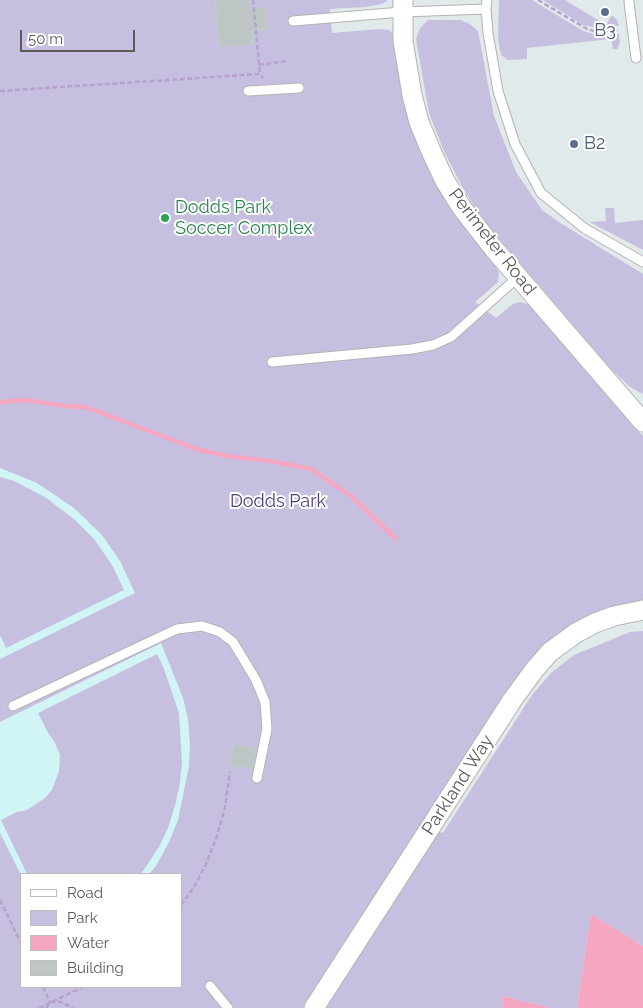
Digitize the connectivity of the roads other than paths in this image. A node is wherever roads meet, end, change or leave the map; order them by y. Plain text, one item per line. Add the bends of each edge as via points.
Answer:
1 (629, 2) dead end
2 (486, 4) edge
3 (403, 6) edge
4 (294, 21) dead end
5 (636, 58) dead end
6 (299, 88) dead end
7 (248, 91) dead end
8 (643, 262) edge
9 (518, 277) junction
10 (272, 362) dead end
11 (643, 422) edge
12 (643, 610) edge
13 (13, 706) dead end
14 (257, 778) dead end
15 (210, 986) dead end
16 (228, 1008) edge
17 (314, 1008) edge

1 - 5 lane
2 - 3 lane
2 - 8 lane via 498,91 515,144 541,193 584,228
3 - 4 lane
3 - 9 street, Perimeter Road via 408,77 431,151 462,208
6 - 7 lane
9 - 10 lane via 451,337 434,345
9 - 11 street, Perimeter Road
12 - 17 street, Parkland Way via 614,616 576,633 550,652 535,669
13 - 14 lane via 177,629 202,626 220,632 233,642 265,702 267,729
15 - 16 lane

